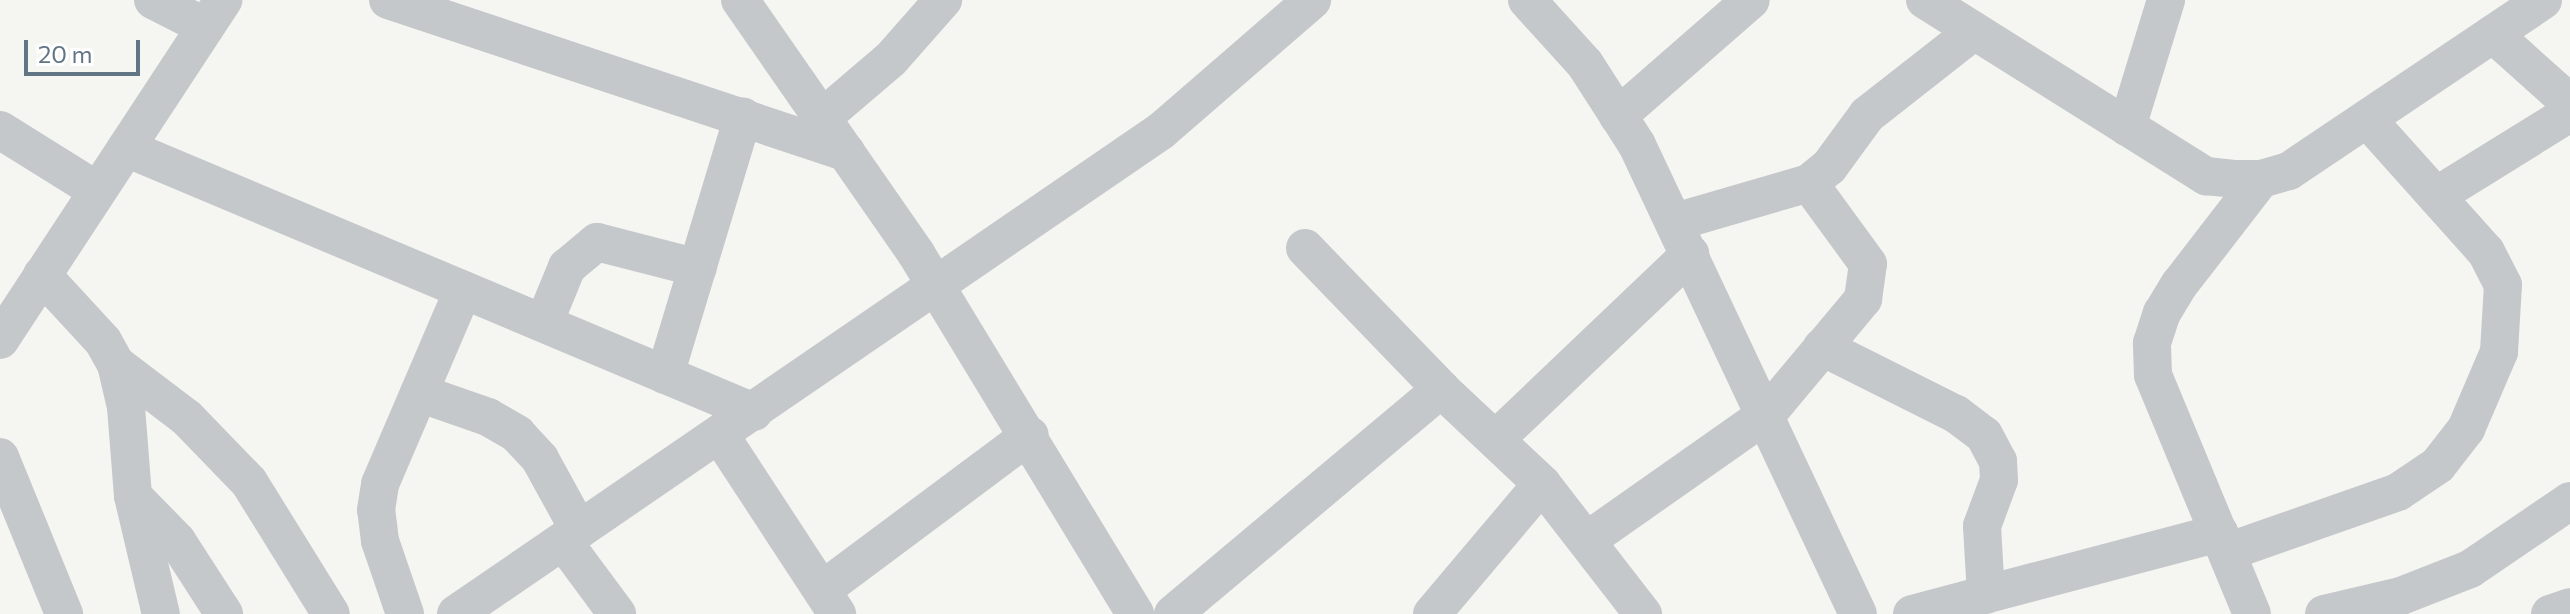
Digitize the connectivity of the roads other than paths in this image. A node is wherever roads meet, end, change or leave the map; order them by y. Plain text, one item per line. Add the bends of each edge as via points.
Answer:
1 (153, 0) edge
2 (388, 0) edge
3 (740, 0) edge
4 (943, 0) edge
5 (1312, 0) edge
6 (1527, 0) edge
7 (1751, 0) edge
8 (1925, 0) edge
9 (2166, 0) edge
10 (2543, 0) edge
11 (214, 13) edge
12 (1974, 31) junction
13 (2493, 34) junction
14 (2570, 103) edge
15 (2570, 113) edge
16 (1618, 116) junction
17 (743, 117) junction
18 (823, 117) junction
19 (2368, 120) junction
20 (2127, 127) junction
21 (0, 130) edge
22 (126, 148) junction
23 (846, 152) junction
24 (2261, 179) junction
25 (1809, 183) junction
26 (98, 191) junction
27 (2436, 196) junction
28 (1682, 238) junction
29 (1305, 248) dead end
30 (698, 268) junction
31 (42, 275) junction
32 (938, 289) junction
33 (463, 290) junction
34 (544, 323) junction
35 (0, 340) edge
36 (1822, 347) junction
37 (116, 364) junction
38 (665, 375) junction
39 (1441, 389) junction
40 (419, 393) junction
41 (754, 412) junction
42 (1767, 414) junction
43 (720, 435) junction
44 (1030, 435) junction
45 (1497, 438) junction
46 (0, 457) edge
47 (1542, 484) junction
48 (133, 496) junction
49 (2570, 501) edge
50 (571, 535) junction
51 (1589, 539) junction
52 (2223, 542) junction
53 (1986, 595) junction
54 (829, 602) edge
55 (481, 607) edge
56 (2570, 607) edge
57 (64, 614) edge
58 (161, 614) edge
59 (224, 614) edge
60 (331, 614) edge
61 (405, 614) edge
62 (617, 614) edge
63 (1135, 614) edge
64 (1173, 614) edge
65 (1432, 614) edge
66 (1643, 614) edge
67 (1858, 614) edge
68 (1912, 614) edge
69 (2252, 614) edge
70 (2324, 614) edge
71 (2550, 614) edge

1 - 11 street
2 - 17 street
3 - 18 street
4 - 18 street via 891,59
5 - 32 street via 1161,131
6 - 16 street via 1585,64
7 - 16 street
8 - 12 street
9 - 20 street
10 - 13 street
11 - 22 street
12 - 20 street
12 - 25 street via 1867,115 1829,167
13 - 14 street
13 - 19 street
15 - 27 street
16 - 28 street
17 - 23 street
17 - 30 street
18 - 23 street
19 - 24 street via 2289,171
19 - 27 street
20 - 24 street via 2206,176
21 - 26 street
22 - 26 street
22 - 33 street
23 - 32 street
24 - 52 street via 2179,285 2152,343 2153,375
25 - 28 street
25 - 36 street via 1868,264 1863,299
26 - 31 street
27 - 52 street via 2486,252 2503,285 2499,352 2466,429 2438,465 2398,492
28 - 42 street
28 - 45 street
29 - 39 street
30 - 34 street via 597,242 567,267
30 - 38 street
31 - 35 street
31 - 37 street via 103,341
32 - 41 street
32 - 44 street
33 - 34 street
33 - 40 street
34 - 38 street
36 - 42 street
36 - 53 street via 1956,414 1984,435 1998,461 1999,480 1982,526
37 - 48 street via 126,407
37 - 60 street via 187,418 249,482
38 - 41 street
39 - 45 street
39 - 64 street
40 - 50 street via 488,417 517,434 540,459
40 - 61 street via 380,484 376,510 387,571
41 - 43 street
42 - 51 street
42 - 67 street
43 - 50 street
43 - 54 street
44 - 54 street
44 - 63 street
45 - 47 street
46 - 57 street
47 - 51 street
47 - 65 street
48 - 58 street
48 - 59 street via 177,541
49 - 70 street via 2470,569 2401,596
50 - 55 street
50 - 62 street
51 - 66 street
52 - 53 street
52 - 69 street
53 - 68 street
56 - 71 street

